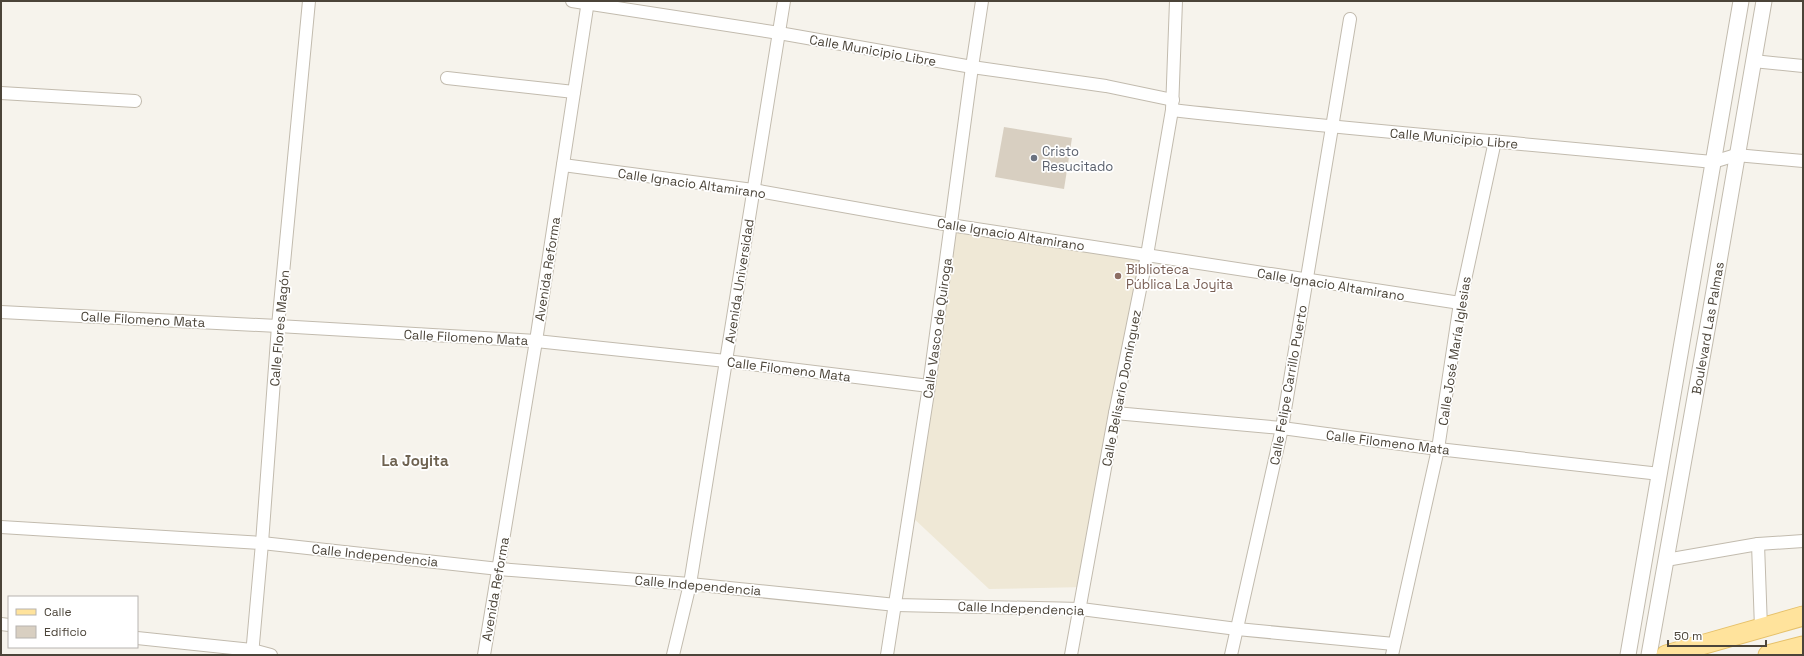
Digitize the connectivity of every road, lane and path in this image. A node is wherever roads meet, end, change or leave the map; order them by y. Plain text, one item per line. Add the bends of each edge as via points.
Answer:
1 (309, 1) edge
2 (572, 1) edge
3 (784, 1) edge
4 (982, 1) edge
5 (1176, 1) edge
6 (1741, 1) edge
7 (1764, 1) edge
8 (588, 2) edge
9 (1350, 19) dead end
10 (779, 33) junction
11 (1753, 61) junction
12 (1803, 66) edge
13 (972, 67) junction
14 (446, 78) dead end
15 (574, 92) junction
16 (1, 93) edge
17 (135, 101) dead end
18 (1173, 105) junction
19 (1332, 127) junction
20 (1495, 141) junction
21 (1736, 155) junction
22 (1803, 161) edge
23 (1713, 162) junction
24 (563, 165) junction
25 (753, 190) junction
26 (950, 225) junction
27 (1147, 255) junction
28 (1306, 281) junction
29 (1460, 303) junction
30 (1, 312) edge
31 (278, 326) junction
32 (536, 341) junction
33 (726, 361) junction
34 (929, 386) junction
35 (1116, 413) junction
36 (1282, 428) junction
37 (1438, 449) junction
38 (1660, 474) junction
39 (1, 527) edge
40 (1803, 541) edge
41 (262, 543) junction
42 (1758, 544) junction
43 (1666, 560) junction
44 (499, 569) junction
45 (690, 584) junction
46 (896, 605) junction
47 (1081, 609) junction
48 (1803, 616) edge
49 (1761, 628) junction
50 (1237, 629) junction
51 (138, 638) edge
52 (1803, 646) edge
53 (1393, 650) edge
54 (252, 652) edge
55 (271, 655) edge
56 (484, 655) edge
57 (673, 655) edge
58 (887, 655) edge
59 (1071, 655) edge
60 (1231, 655) edge
61 (1628, 655) edge
62 (1650, 655) edge
63 (1666, 655) edge
64 (1768, 655) edge

1 - 31 street, Calle Flores Magón
2 - 8 street, Calle Municipio Libre
3 - 10 street, Avenida Universidad
4 - 13 street, Calle Vasco de Quiroga
5 - 18 street, Calle Belisario Domínguez
6 - 23 street, Boulevard Las Palmas
7 - 11 street, Boulevard Las Palmas
8 - 10 street, Calle Municipio Libre
8 - 15 street, Avenida Reforma
9 - 19 street, Calle Felipe Carrillo Puerto
10 - 13 street, Calle Municipio Libre
10 - 25 street, Avenida Universidad
11 - 12 street
11 - 21 street, Boulevard Las Palmas
13 - 18 street, Calle Municipio Libre via 1106,86
13 - 26 street, Calle Vasco de Quiroga
14 - 15 street
15 - 24 street, Avenida Reforma
16 - 17 street
18 - 19 street, Calle Municipio Libre
18 - 27 street, Calle Belisario Domínguez
19 - 20 street, Calle Municipio Libre
19 - 28 street, Calle Felipe Carrillo Puerto
20 - 23 street, Calle Municipio Libre
20 - 29 street, Calle José María Iglesias
21 - 22 street
21 - 23 street, Calle Municipio Libre
21 - 43 street, Boulevard Las Palmas
23 - 38 street, Boulevard Las Palmas
24 - 25 street, Calle Ignacio Altamirano
24 - 32 street, Avenida Reforma
25 - 26 street, Calle Ignacio Altamirano
25 - 33 street, Avenida Universidad
26 - 27 street, Calle Ignacio Altamirano
26 - 34 street, Calle Vasco de Quiroga
27 - 28 street, Calle Ignacio Altamirano
27 - 35 street, Calle Belisario Domínguez
28 - 29 street, Calle Ignacio Altamirano
28 - 36 street, Calle Felipe Carrillo Puerto
29 - 37 street, Calle José María Iglesias
30 - 31 street, Calle Filomeno Mata
31 - 32 street, Calle Filomeno Mata
31 - 41 street, Calle Flores Magón
32 - 33 street, Calle Filomeno Mata
32 - 44 street, Avenida Reforma
33 - 34 street, Calle Filomeno Mata
33 - 45 street, Avenida Universidad
34 - 46 street, Calle Vasco de Quiroga
35 - 36 street, Calle Filomeno Mata
35 - 47 street, Calle Belisario Domínguez
36 - 37 street, Calle Filomeno Mata
36 - 50 street, Calle Felipe Carrillo Puerto
37 - 38 street, Calle Filomeno Mata
37 - 53 street, Calle José María Iglesias
38 - 61 street, Boulevard Las Palmas
39 - 41 street, Calle Independencia
40 - 42 street
41 - 44 street, Calle Independencia
41 - 54 street, Calle Flores Magón
42 - 43 street
42 - 49 street
43 - 62 street, Boulevard Las Palmas
44 - 45 street, Calle Independencia
44 - 56 street, Avenida Reforma
45 - 46 street, Calle Independencia
45 - 57 street, Avenida Universidad
46 - 47 street, Calle Independencia
46 - 58 street, Calle Vasco de Quiroga
47 - 50 street, Calle Independencia
47 - 59 street, Calle Belisario Domínguez
48 - 49 main road
49 - 63 main road
50 - 53 street, Calle Independencia
50 - 60 street, Calle Felipe Carrillo Puerto
51 - 54 street
52 - 64 main road
54 - 55 street

